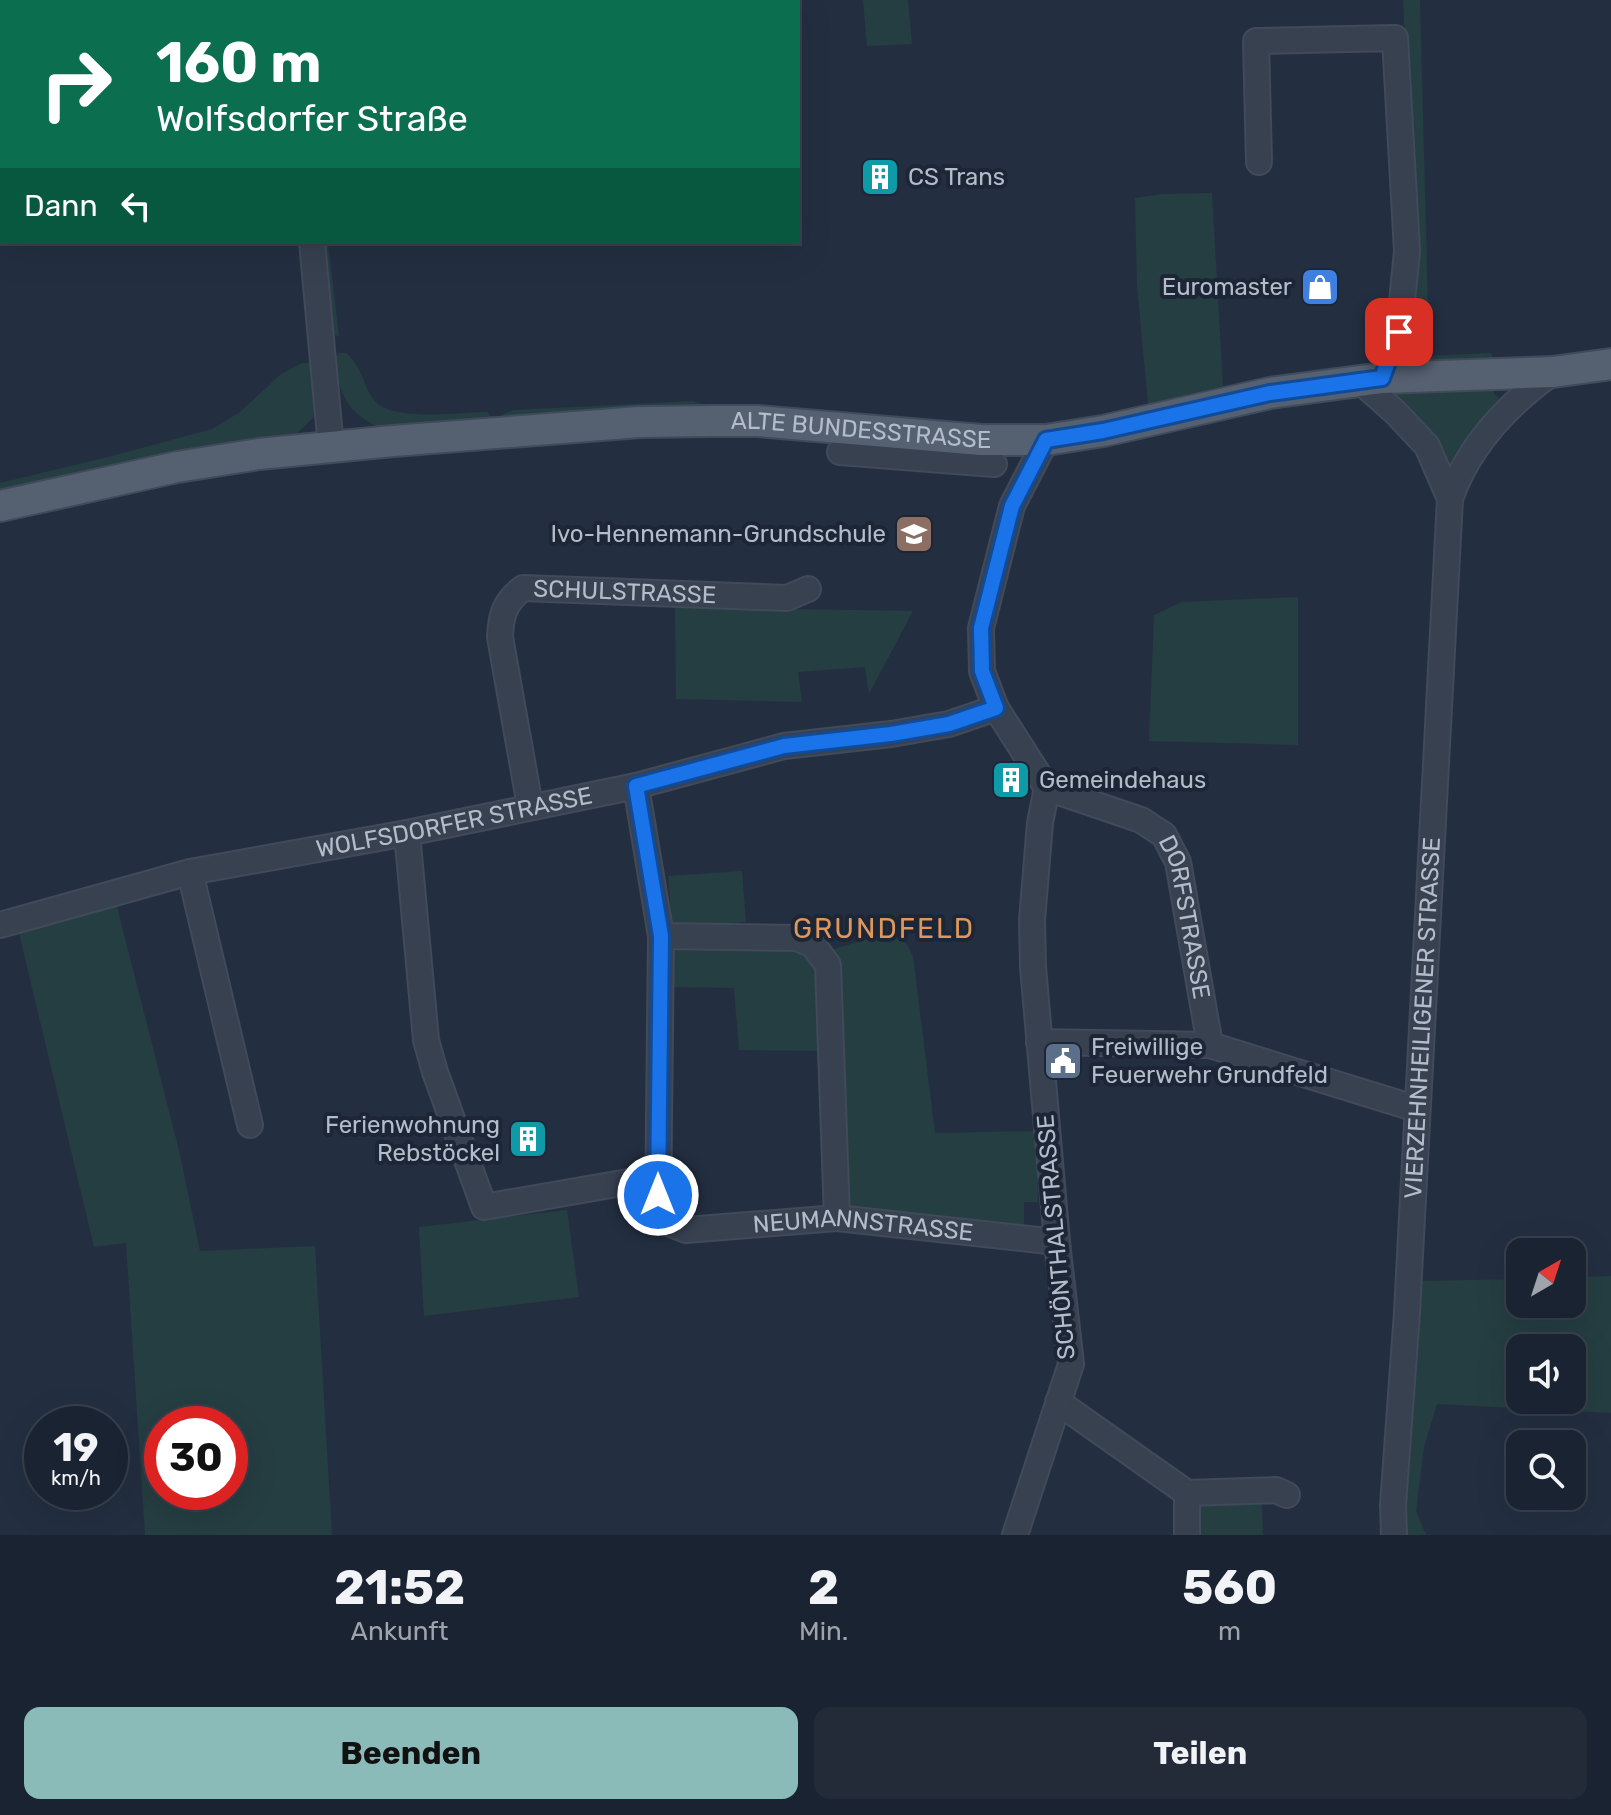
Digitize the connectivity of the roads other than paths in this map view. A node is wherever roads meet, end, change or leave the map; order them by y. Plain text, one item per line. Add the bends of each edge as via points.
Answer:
1 (1259, 162) dead end
2 (312, 244) edge
3 (1606, 365) edge
4 (1553, 372) junction
5 (1371, 380) junction
6 (1046, 440) junction
7 (331, 447) junction
8 (840, 452) dead end
9 (988, 452) junction
10 (1450, 499) junction
11 (0, 506) edge
12 (1012, 506) junction
13 (808, 589) dead end
14 (996, 708) junction
15 (636, 786) junction
16 (1047, 788) junction
17 (530, 806) junction
18 (407, 833) junction
19 (190, 872) junction
20 (0, 925) edge
21 (661, 936) junction
22 (1039, 1042) junction
23 (1210, 1045) junction
24 (1417, 1109) junction
25 (250, 1125) dead end
26 (657, 1177) junction
27 (837, 1218) junction
28 (1057, 1242) junction
29 (1058, 1402) junction
30 (1187, 1493) junction
31 (1287, 1495) dead end
32 (1015, 1535) edge
33 (1187, 1535) edge
34 (1394, 1535) edge

1 - 5 street via 1256,41 1395,38 1407,251 1399,332
2 - 7 street
3 - 4 main road, ALTE BUNDESSTRASSE
4 - 5 main road, ALTE BUNDESSTRASSE
4 - 10 street via 1510,407 1469,457
5 - 6 main road, ALTE BUNDESSTRASSE via 1270,393
5 - 10 street via 1427,446
6 - 9 main road, ALTE BUNDESSTRASSE
6 - 12 street
7 - 9 main road, ALTE BUNDESSTRASSE via 640,422 758,421
7 - 11 main road, ALTE BUNDESSTRASSE via 177,467
8 - 9 street
9 - 12 street
10 - 24 street, VIERZEHNHEILIGENER STRASSE
12 - 14 street via 981,628 982,671
13 - 17 street, SCHULSTRASSE via 787,598 523,588 501,615 500,637
14 - 15 street, WOLFSDORFER STRASSE via 949,724 784,746
14 - 16 street
15 - 17 street, WOLFSDORFER STRASSE
15 - 21 street
16 - 22 street, SCHÖNTHALSTRASSE via 1032,920
16 - 23 street, DORFSTRASSE via 1141,820 1164,835 1178,862
17 - 18 street, WOLFSDORFER STRASSE
18 - 19 street, WOLFSDORFER STRASSE
18 - 26 street via 426,1040 484,1207
19 - 20 street, WOLFSDORFER STRASSE
19 - 25 street
21 - 26 street
21 - 27 street via 797,938 813,945 828,965
22 - 23 street
22 - 28 street, SCHÖNTHALSTRASSE
23 - 24 street
24 - 34 street, VIERZEHNHEILIGENER STRASSE
26 - 27 street, NEUMANNSTRASSE via 658,1213 686,1230
27 - 28 street, NEUMANNSTRASSE
28 - 29 street, SCHÖNTHALSTRASSE via 1071,1364
29 - 30 street
29 - 32 street, SCHÖNTHALSTRASSE
30 - 31 street via 1276,1490
30 - 33 street

